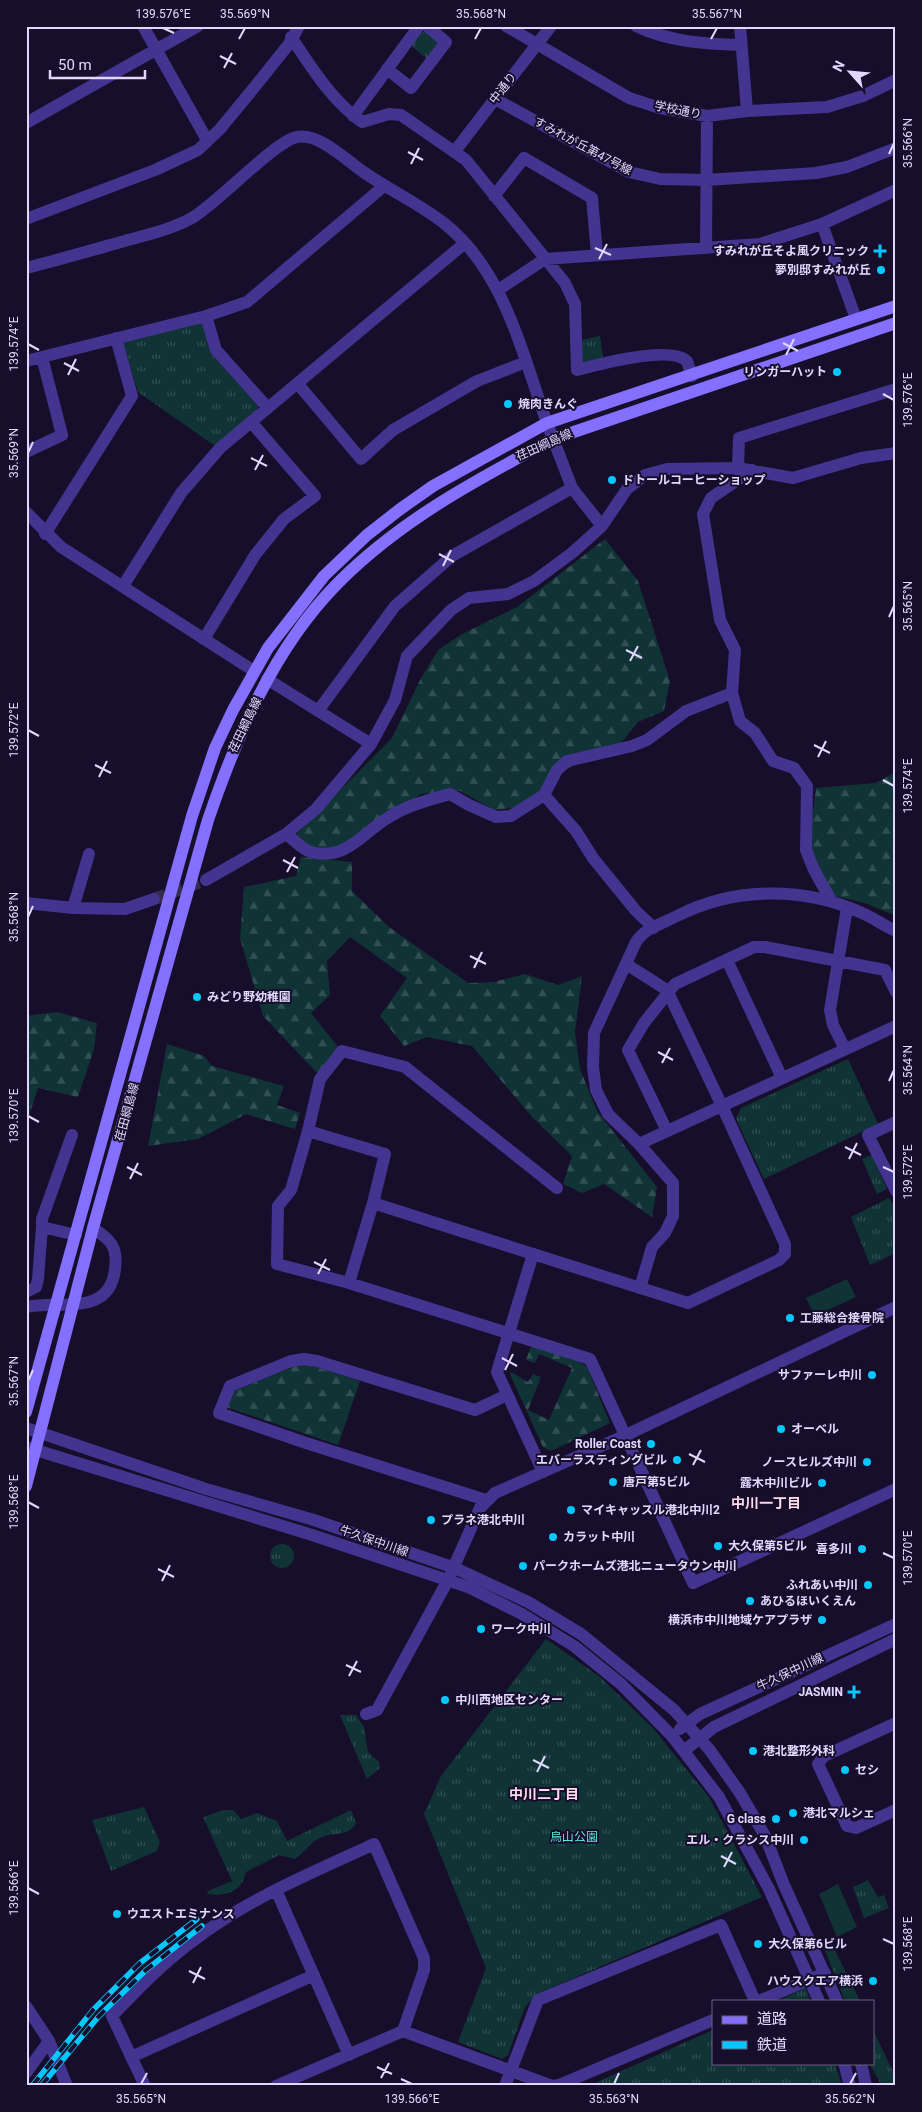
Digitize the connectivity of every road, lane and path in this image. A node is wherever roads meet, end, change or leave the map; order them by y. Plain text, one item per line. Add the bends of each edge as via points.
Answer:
1 (143, 26) edge
2 (198, 26) edge
3 (299, 26) edge
4 (418, 26) edge
5 (427, 26) edge
6 (506, 26) edge
7 (551, 26) edge
8 (636, 26) edge
9 (740, 26) edge
10 (291, 37) junction
11 (537, 44) junction
12 (741, 45) junction
13 (156, 50) junction
14 (387, 69) junction
15 (894, 85) edge
16 (495, 98) junction
17 (747, 111) junction
18 (353, 116) junction
19 (706, 116) junction
20 (26, 123) edge
21 (207, 140) junction
22 (896, 148) edge
23 (455, 151) junction
24 (706, 180) junction
25 (384, 186) junction
26 (896, 190) edge
27 (494, 196) junction
28 (26, 219) edge
29 (822, 224) junction
30 (465, 243) junction
31 (706, 248) junction
32 (597, 254) junction
33 (545, 259) junction
34 (26, 268) edge
35 (498, 290) junction
36 (896, 306) edge
37 (206, 316) junction
38 (856, 319) junction
39 (896, 323) edge
40 (116, 338) junction
41 (42, 357) junction
42 (26, 362) edge
43 (526, 362) junction
44 (692, 376) junction
45 (298, 384) junction
46 (896, 388) edge
47 (268, 408) junction
48 (251, 422) junction
49 (547, 423) junction
50 (553, 439) junction
51 (26, 452) edge
52 (896, 453) edge
53 (738, 468) junction
54 (752, 470) junction
55 (572, 488) junction
56 (26, 512) edge
57 (602, 526) junction
58 (45, 534) junction
59 (122, 586) junction
60 (204, 639) junction
61 (254, 671) junction
62 (267, 679) junction
63 (732, 692) junction
64 (318, 711) junction
65 (370, 744) junction
66 (544, 796) junction
67 (286, 834) junction
68 (89, 854) dead end
69 (206, 880) tunnel mouth
70 (154, 899) tunnel mouth
71 (832, 902) junction
72 (26, 903) edge
73 (73, 908) junction
74 (847, 908) junction
75 (654, 928) junction
76 (896, 931) edge
77 (727, 960) junction
78 (836, 961) junction
79 (626, 964) junction
80 (667, 990) junction
81 (896, 992) edge
82 (896, 1026) edge
83 (845, 1049) junction
84 (782, 1078) junction
85 (722, 1106) junction
86 (896, 1122) edge
87 (308, 1131) junction
88 (667, 1131) junction
89 (72, 1136) dead end
90 (640, 1144) junction
91 (557, 1188) dead end
92 (896, 1191) edge
93 (373, 1204) junction
94 (42, 1227) junction
95 (94, 1228) junction
96 (76, 1234) junction
97 (533, 1254) junction
98 (349, 1283) junction
99 (640, 1288) junction
100 (26, 1292) edge
101 (26, 1307) edge
102 (896, 1307) edge
103 (509, 1334) junction
104 (507, 1395) junction
105 (26, 1412) edge
106 (26, 1428) edge
107 (42, 1433) junction
108 (624, 1436) junction
109 (31, 1449) edge
110 (543, 1472) junction
111 (26, 1486) edge
112 (896, 1489) edge
113 (486, 1500) junction
114 (455, 1568) junction
115 (448, 1580) junction
116 (896, 1624) edge
117 (896, 1639) edge
118 (366, 1714) dead end
119 (686, 1723) junction
120 (896, 1723) edge
121 (672, 1736) junction
122 (699, 1737) junction
123 (685, 1750) junction
124 (896, 1810) edge
125 (276, 1890) junction
126 (825, 1973) junction
127 (314, 1975) junction
128 (810, 1979) junction
129 (755, 2000) edge
130 (761, 2000) edge
131 (820, 2000) edge
132 (837, 2000) edge
133 (26, 2006) edge
134 (712, 2020) edge
135 (403, 2031) junction
136 (49, 2040) junction
137 (350, 2055) junction
138 (131, 2057) junction
139 (844, 2064) edge
140 (861, 2064) edge
141 (510, 2070) junction
142 (26, 2073) edge
143 (67, 2086) edge
144 (145, 2086) edge
145 (276, 2086) edge
146 (504, 2086) edge
147 (552, 2086) edge
148 (559, 2086) edge
149 (850, 2086) edge
150 (866, 2086) edge

1 - 13 street
2 - 13 street
3 - 10 street
4 - 14 street
5 - 14 street via 446,42 410,88
6 - 11 street, 学校通り
7 - 11 street, 中通り
8 - 12 street via 700,44
9 - 12 street
10 - 18 street via 332,97
10 - 21 street via 257,84
11 - 16 street, 中通り
11 - 19 street, 学校通り via 629,98 660,108
12 - 17 street
13 - 20 street
13 - 21 street
14 - 18 street
15 - 17 street, 学校通り via 827,106
16 - 23 street, 中通り
16 - 24 street, すみれが丘第47号線 via 629,172 660,179
17 - 19 street, 学校通り
18 - 23 street via 362,122 388,114 401,114
19 - 24 street
21 - 28 street via 198,150 155,170
22 - 24 street, すみれが丘第47号線 via 847,167 816,173
23 - 27 street
24 - 31 street
25 - 30 street via 444,224
25 - 34 street via 321,142 296,137 281,145 210,206 176,226
25 - 37 street via 247,302
26 - 29 street
27 - 32 street via 524,158 592,198
27 - 33 street
29 - 31 street via 760,244
29 - 38 street
30 - 35 street via 486,268
30 - 45 street
31 - 32 street
32 - 33 street
33 - 35 street
33 - 44 street via 565,283 575,304 577,370 625,357 679,356 687,361
35 - 43 street
36 - 38 main road, 荏田綱島線
37 - 40 street
37 - 47 street via 216,350
38 - 44 main road, 荏田綱島線
39 - 50 main road, 荏田綱島線
40 - 41 street
40 - 58 street via 132,396
41 - 42 street
41 - 51 street via 62,435
43 - 45 street via 469,386 393,430 360,459
43 - 49 street
44 - 49 main road, 荏田綱島線
45 - 47 street
46 - 53 street via 740,438
47 - 48 street
48 - 59 street via 220,448 181,493
48 - 60 street via 315,496 284,519 255,555
49 - 50 street
49 - 61 main road, 荏田綱島線 via 433,486 367,535 324,576 294,612
50 - 55 street
50 - 62 main road, 荏田綱島線 via 504,463 439,502 377,548 336,584
52 - 54 street via 861,458 793,478
53 - 54 street
53 - 57 street via 667,469 645,475 626,489
54 - 63 street via 711,498 703,514 720,620 735,650
55 - 57 street
55 - 64 street via 452,556 395,606
56 - 58 street
57 - 65 street via 534,581 508,594 469,598 451,610 407,656 395,700
58 - 59 street via 76,558
59 - 60 street
60 - 61 street
61 - 96 main road, 荏田綱島線 via 215,748 192,816
62 - 64 street
62 - 95 main road, 荏田綱島線 via 230,756 208,820
63 - 66 street via 686,711 647,740 567,761 557,770
63 - 71 street via 740,721 755,733 773,761 794,768 807,786 806,850
64 - 65 street
65 - 67 street via 316,809
66 - 67 street via 512,816 496,817 450,794 414,804 386,818 354,846 341,851 310,852
66 - 75 street via 576,831 593,858 636,911
67 - 69 street
68 - 73 street
70 - 73 street via 126,909
71 - 74 street
71 - 75 street via 802,894 740,896 696,906
72 - 73 street
74 - 76 street
74 - 78 street
75 - 79 street via 643,932
77 - 78 street via 754,947 766,947
77 - 80 street
77 - 84 street
78 - 81 street via 885,970
78 - 83 street via 830,1010 833,1026
79 - 80 street
79 - 90 street via 594,1033 593,1067 596,1090 608,1114
80 - 85 street
80 - 88 street via 628,1050
82 - 83 street
83 - 84 street
84 - 85 street
85 - 88 street
85 - 99 street via 785,1244 784,1254 779,1260 688,1303
86 - 92 street via 868,1135
87 - 91 street via 320,1079 342,1051 405,1067
87 - 93 street via 385,1154
87 - 98 street via 291,1190 278,1206 277,1264
88 - 90 street
89 - 94 street via 42,1219
90 - 99 street via 672,1183 674,1201 673,1216 665,1233 652,1247
93 - 97 street
93 - 98 street
94 - 96 street
94 - 100 street via 36,1287
95 - 101 street via 108,1238 117,1255 115,1274 102,1298 90,1303
95 - 107 main road, 荏田綱島線
96 - 105 main road, 荏田綱島線
97 - 99 street
97 - 103 street
98 - 103 street
102 - 108 street
103 - 104 street via 497,1372
103 - 108 street via 590,1359
104 - 110 street
104 - 113 street via 475,1410 304,1359 230,1386 219,1413 306,1444
106 - 107 street, 牛久保中川線
107 - 109 main road, 荏田綱島線
107 - 114 street, 牛久保中川線
108 - 110 street
108 - 112 street via 693,1584
109 - 111 main road, 荏田綱島線
109 - 115 street, 牛久保中川線
110 - 113 street
113 - 114 street
114 - 115 street
114 - 119 street, 牛久保中川線 via 521,1598 581,1634
115 - 118 street via 377,1710
115 - 121 street, 牛久保中川線 via 502,1603 574,1646 621,1684
116 - 119 street, 牛久保中川線
117 - 122 street, 牛久保中川線
119 - 121 street, 牛久保中川線
119 - 122 street, 牛久保中川線
120 - 124 street via 821,1758 818,1764 850,1828
121 - 123 street, 牛久保中川線
122 - 123 street, 牛久保中川線
122 - 126 street via 740,1793 765,1836
123 - 128 street via 739,1830
125 - 127 street
125 - 135 street via 374,1844 424,1958 424,1970
125 - 138 street via 193,1940 150,1976 112,2016
126 - 128 street
126 - 132 street
127 - 137 street
127 - 138 street
128 - 130 street
128 - 131 street
129 - 141 street via 722,1925 538,2000
133 - 136 street
134 - 148 street
135 - 137 street
135 - 141 street
136 - 142 street
136 - 143 street
137 - 145 street
138 - 144 street
139 - 149 street
140 - 150 street
141 - 146 street
141 - 147 street
147 - 148 street

